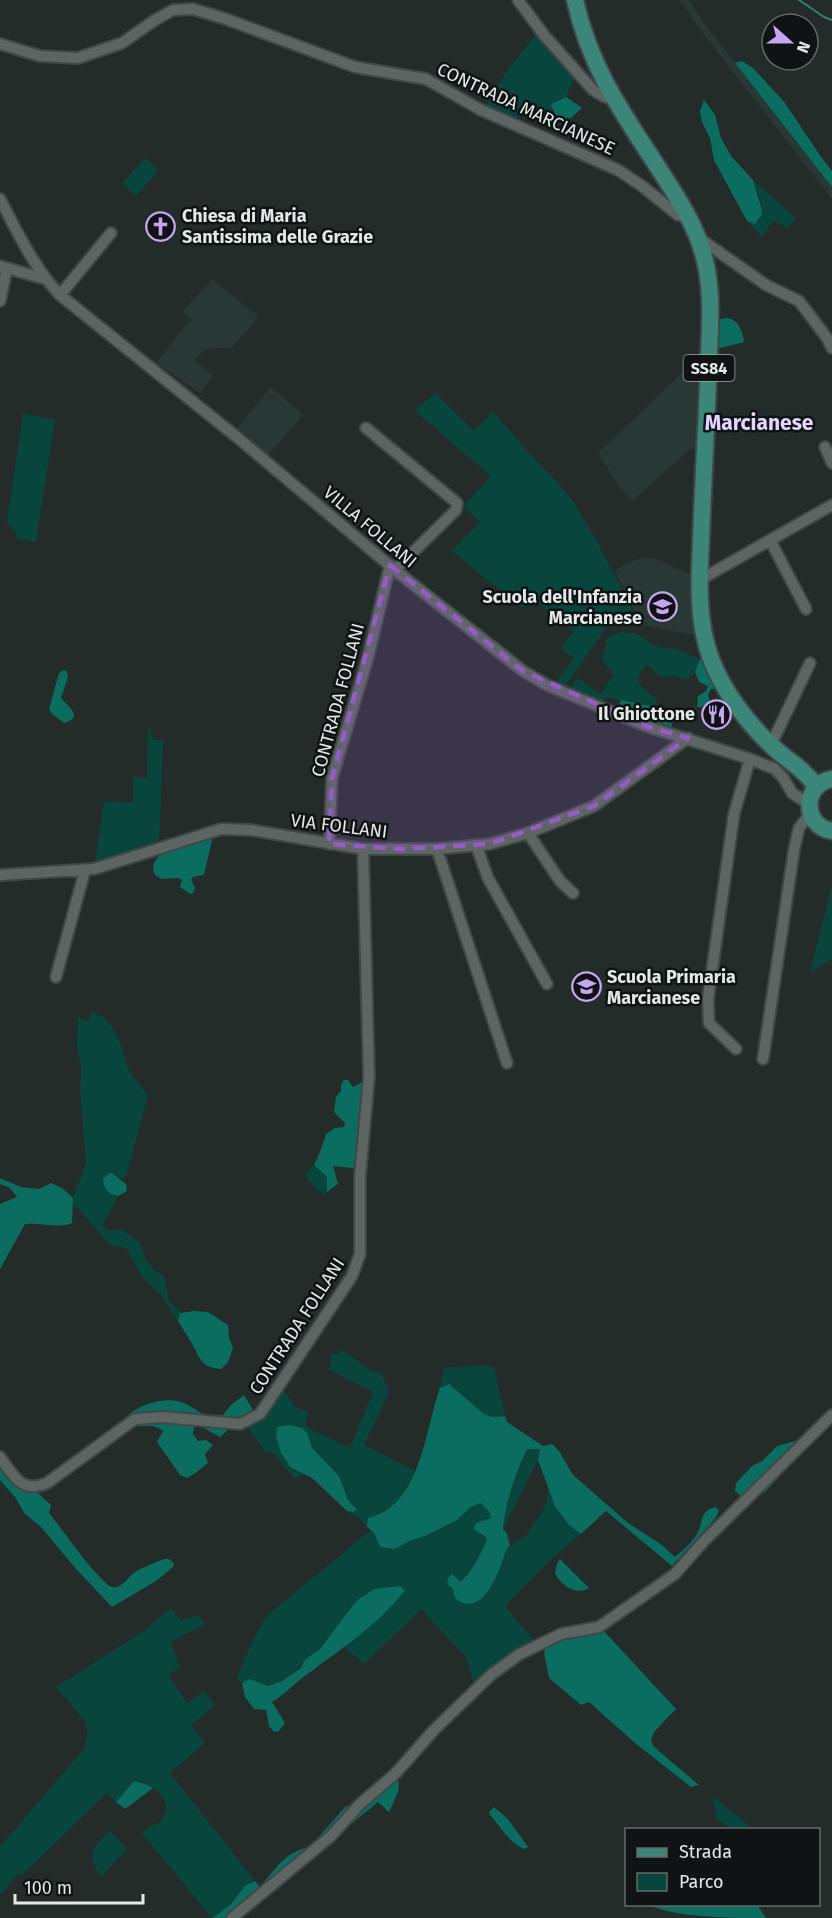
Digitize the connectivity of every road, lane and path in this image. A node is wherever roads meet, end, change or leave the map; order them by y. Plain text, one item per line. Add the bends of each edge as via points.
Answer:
1 (518, 0) edge
2 (575, 0) edge
3 (0, 44) edge
4 (615, 99) junction
5 (0, 199) edge
6 (688, 217) junction
7 (111, 233) dead end
8 (698, 237) junction
9 (3, 267) edge
10 (45, 279) junction
11 (60, 295) junction
12 (0, 301) edge
13 (832, 348) edge
14 (366, 428) dead end
15 (825, 447) dead end
16 (832, 463) edge
17 (832, 506) edge
18 (770, 540) junction
19 (393, 567) junction
20 (699, 577) junction
21 (806, 609) dead end
22 (810, 663) dead end
23 (688, 738) junction
24 (771, 745) junction
25 (750, 759) junction
26 (794, 762) junction
27 (832, 778) edge
28 (812, 798) junction
29 (528, 833) junction
30 (828, 833) edge
31 (329, 844) junction
32 (476, 845) junction
33 (363, 849) junction
34 (437, 849) junction
35 (85, 870) junction
36 (0, 875) edge
37 (573, 893) dead end
38 (56, 977) dead end
39 (547, 984) dead end
40 (736, 1049) dead end
41 (763, 1059) dead end
42 (507, 1063) dead end
43 (832, 1415) edge
44 (0, 1457) edge
45 (231, 1918) edge

1 - 4 street via 593,90
2 - 4 main road, SS84 via 592,57
3 - 6 street, CONTRADA MARCIANESE via 40,57 78,58 122,43 173,10 193,9 355,67 426,79 481,110 618,170 678,215
4 - 6 main road, SS84
5 - 10 street, VILLA FOLLANI
6 - 8 main road, SS84
7 - 11 street
8 - 13 street via 766,285 799,301
8 - 20 main road, SS84 via 707,269 710,302
9 - 10 street
9 - 12 street
10 - 11 street, VILLA FOLLANI
11 - 19 street, VILLA FOLLANI
14 - 19 street via 457,503 456,510
15 - 16 street
17 - 18 street
18 - 20 street
18 - 21 street
19 - 23 street, VILLA FOLLANI via 522,671 646,726
19 - 31 street, CONTRADA FOLLANI via 332,778
20 - 24 main road, SS84 via 700,610 711,658 731,696
22 - 24 street
23 - 25 street, VILLA FOLLANI
23 - 29 street, VIA FOLLANI via 594,806
24 - 26 main road, SS84
25 - 28 street, VILLA FOLLANI via 775,769 787,783
25 - 40 street via 734,814 708,999 710,1023
26 - 27 main road, SS84
26 - 28 main road, SS84 via 806,773
27 - 28 main road, SS84
28 - 30 main road, SS84
28 - 41 street via 794,850
29 - 32 street, VIA FOLLANI
29 - 37 street via 560,881
31 - 33 street, VIA FOLLANI
31 - 35 street, VIA FOLLANI via 251,830 221,830
32 - 34 street, VIA FOLLANI
32 - 39 street via 488,878
33 - 34 street, VIA FOLLANI
33 - 44 street, CONTRADA FOLLANI via 369,1077 360,1176 360,1254 352,1276 260,1414 240,1424 162,1417 135,1419 38,1486 20,1483
34 - 42 street
35 - 36 street, VIA FOLLANI
35 - 38 street
43 - 45 street via 675,1574 599,1628 561,1634 520,1654 492,1674 331,1836

